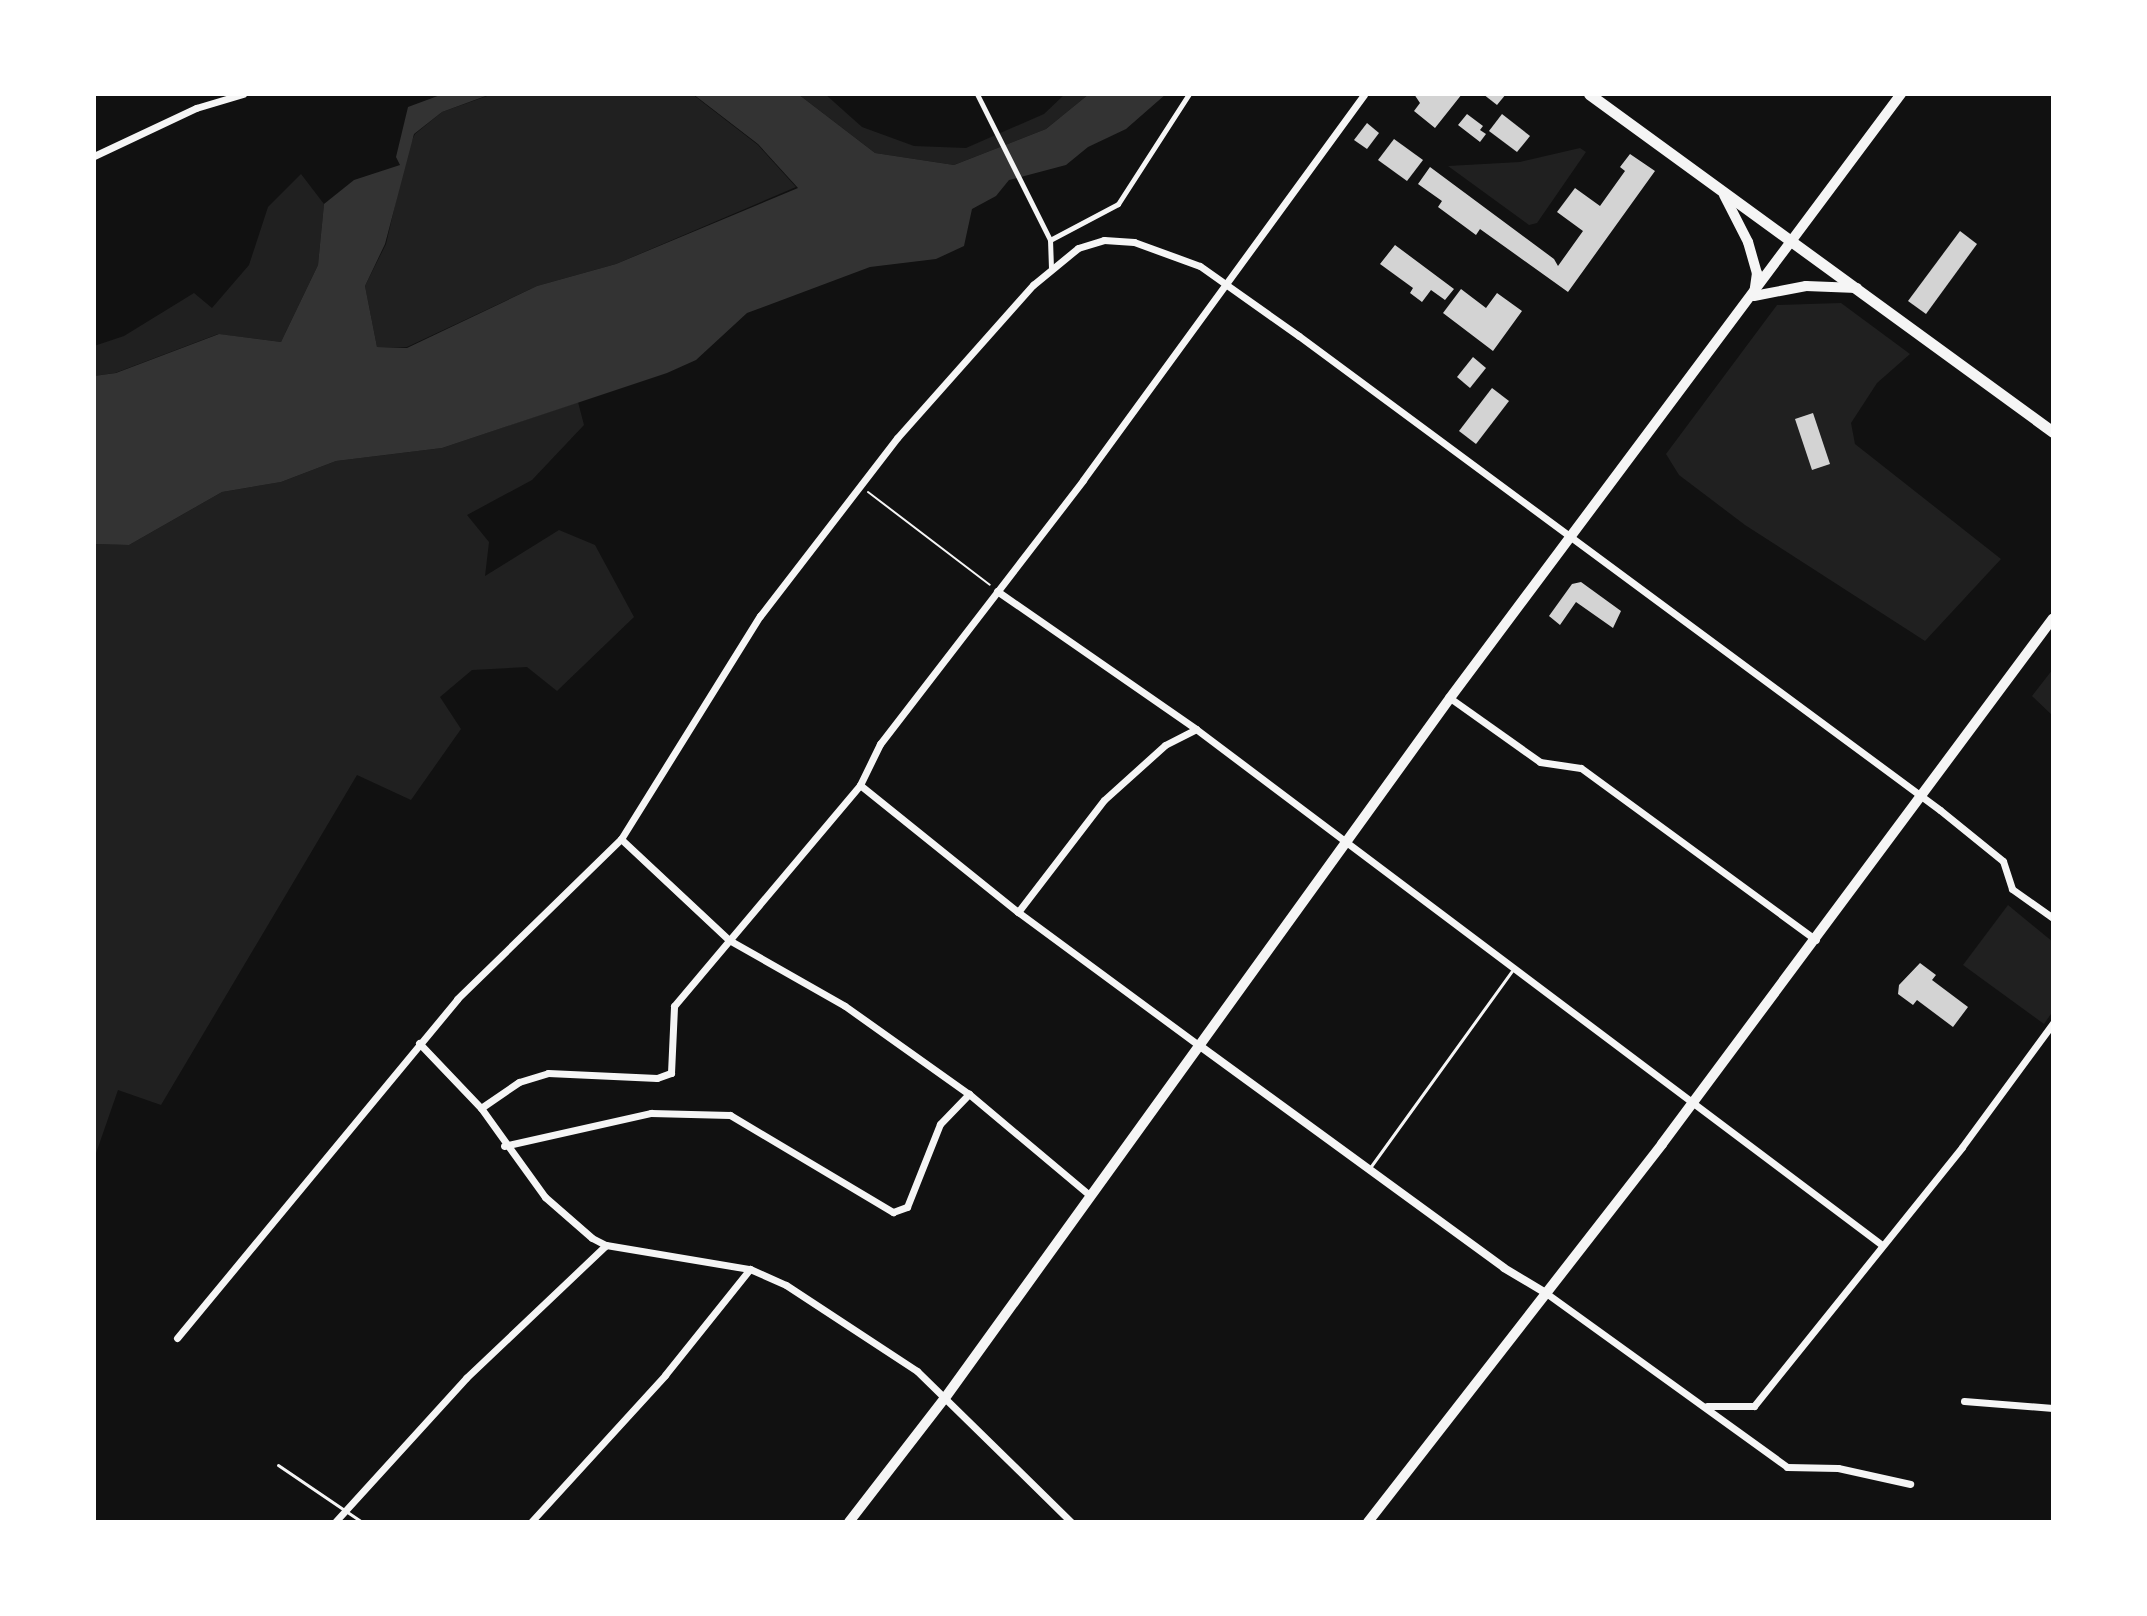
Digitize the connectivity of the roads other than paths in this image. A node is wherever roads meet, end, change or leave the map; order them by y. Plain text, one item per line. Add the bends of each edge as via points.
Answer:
1 (243, 94) edge
2 (977, 94) edge
3 (1189, 94) edge
4 (1364, 94) edge
5 (1589, 94) edge
6 (1901, 94) edge
7 (94, 156) edge
8 (1724, 195) junction
9 (1050, 240) junction
10 (1791, 244) junction
11 (1051, 268) junction
12 (1226, 283) junction
13 (1857, 288) junction
14 (1754, 296) junction
15 (2053, 432) edge
16 (1572, 536) junction
17 (997, 591) junction
18 (2053, 618) edge
19 (1450, 698) junction
20 (1196, 729) junction
21 (860, 785) junction
22 (1922, 797) junction
23 (621, 839) junction
24 (1346, 842) junction
25 (1018, 912) junction
26 (2053, 918) edge
27 (729, 940) junction
28 (1816, 940) junction
29 (1515, 966) junction
30 (2053, 1023) edge
31 (419, 1043) junction
32 (1200, 1046) junction
33 (969, 1094) junction
34 (1693, 1103) junction
35 (481, 1108) junction
36 (504, 1146) junction
37 (1369, 1169) junction
38 (1088, 1194) junction
39 (606, 1245) junction
40 (1882, 1245) junction
41 (750, 1269) junction
42 (1546, 1293) junction
43 (177, 1338) dead end
44 (945, 1398) junction
45 (1964, 1401) dead end
46 (1707, 1406) junction
47 (2053, 1408) edge
48 (278, 1465) dead end
49 (1910, 1484) dead end
50 (346, 1511) junction
51 (1065, 1520) edge
52 (335, 1522) edge
53 (362, 1522) edge
54 (531, 1522) edge
55 (849, 1522) edge
56 (1368, 1522) edge

1 - 7 street via 196,108
2 - 9 street
3 - 9 street via 1118,204
4 - 12 street
5 - 8 main road
6 - 10 main road
8 - 10 main road
8 - 14 main road via 1745,233 1757,273
9 - 11 street
10 - 13 main road
10 - 14 main road
11 - 12 street via 1078,248 1104,240 1134,242 1189,261
11 - 23 street via 859,485 760,616
12 - 16 street
12 - 17 street
13 - 14 main road via 1806,286
13 - 15 main road
14 - 16 main road
16 - 19 main road
16 - 22 street
17 - 20 street
17 - 21 street via 880,744
18 - 22 main road
19 - 24 main road
19 - 28 street via 1540,762 1581,768
20 - 24 street
20 - 25 street via 1165,745 1104,800
21 - 25 street
21 - 27 street
22 - 26 street via 2003,861 2012,889
22 - 28 main road
23 - 27 street
23 - 31 street
24 - 29 street
24 - 32 main road
25 - 32 street
27 - 33 street via 845,1006
27 - 35 street via 674,1006 671,1073 657,1078 548,1073 519,1082
28 - 34 main road
29 - 34 street
29 - 37 lane
30 - 40 street
31 - 35 street
31 - 43 street
32 - 37 street
32 - 38 main road
33 - 36 street via 940,1124 907,1207 893,1212 730,1115 651,1113
33 - 38 street
34 - 40 street
34 - 42 main road
35 - 36 street
36 - 39 street via 545,1197
37 - 42 street
38 - 44 main road
39 - 41 street
39 - 50 street via 466,1378
40 - 46 street via 1754,1406
41 - 44 street via 786,1285 904,1362
41 - 54 street via 665,1375
42 - 46 street
42 - 56 main road
44 - 51 street
44 - 55 main road
45 - 47 street
46 - 49 street via 1787,1467 1838,1468
48 - 50 lane
50 - 52 street
50 - 53 lane

